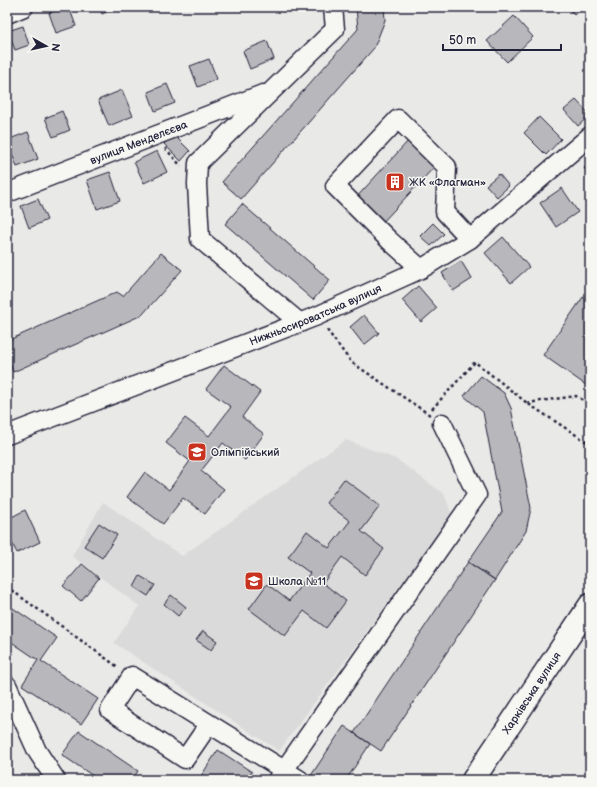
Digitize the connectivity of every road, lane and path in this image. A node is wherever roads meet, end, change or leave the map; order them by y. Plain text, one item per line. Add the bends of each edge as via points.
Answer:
1 (24, 7) edge
2 (333, 7) edge
3 (7, 14) edge
4 (269, 92) junction
5 (154, 136) junction
6 (590, 136) edge
7 (197, 184) junction
8 (7, 193) edge
9 (470, 239) junction
10 (422, 269) junction
11 (317, 316) junction
12 (300, 323) junction
13 (527, 403) junction
14 (590, 404) edge
15 (434, 418) junction
16 (7, 435) edge
17 (590, 444) edge
18 (7, 587) edge
19 (588, 611) edge
20 (132, 676) junction
21 (7, 685) edge
22 (209, 724) junction
23 (280, 775) edge
24 (56, 780) edge
25 (300, 780) edge
26 (474, 780) edge

1 - 3 street
2 - 4 street via 335,29
4 - 5 street, вулиця Менделєєва
4 - 7 street via 198,163
5 - 7 path
5 - 8 street, вулиця Менделєєва
6 - 9 street, Нижньосироватська вулиця
7 - 12 street via 200,239
9 - 10 street, Нижньосироватська вулиця
9 - 10 street via 445,212 447,167 398,119 335,186
10 - 11 street, Нижньосироватська вулиця
11 - 12 street, Нижньосироватська вулиця
11 - 15 path via 351,362
12 - 16 street, Нижньосироватська вулиця
13 - 14 path via 576,396
13 - 15 path via 474,362
13 - 17 path
15 - 23 street via 477,495
18 - 20 path
19 - 26 main road, Харківська вулиця
20 - 22 street
20 - 22 street via 110,710 185,759
21 - 24 street via 38,751
22 - 23 street
23 - 25 street

